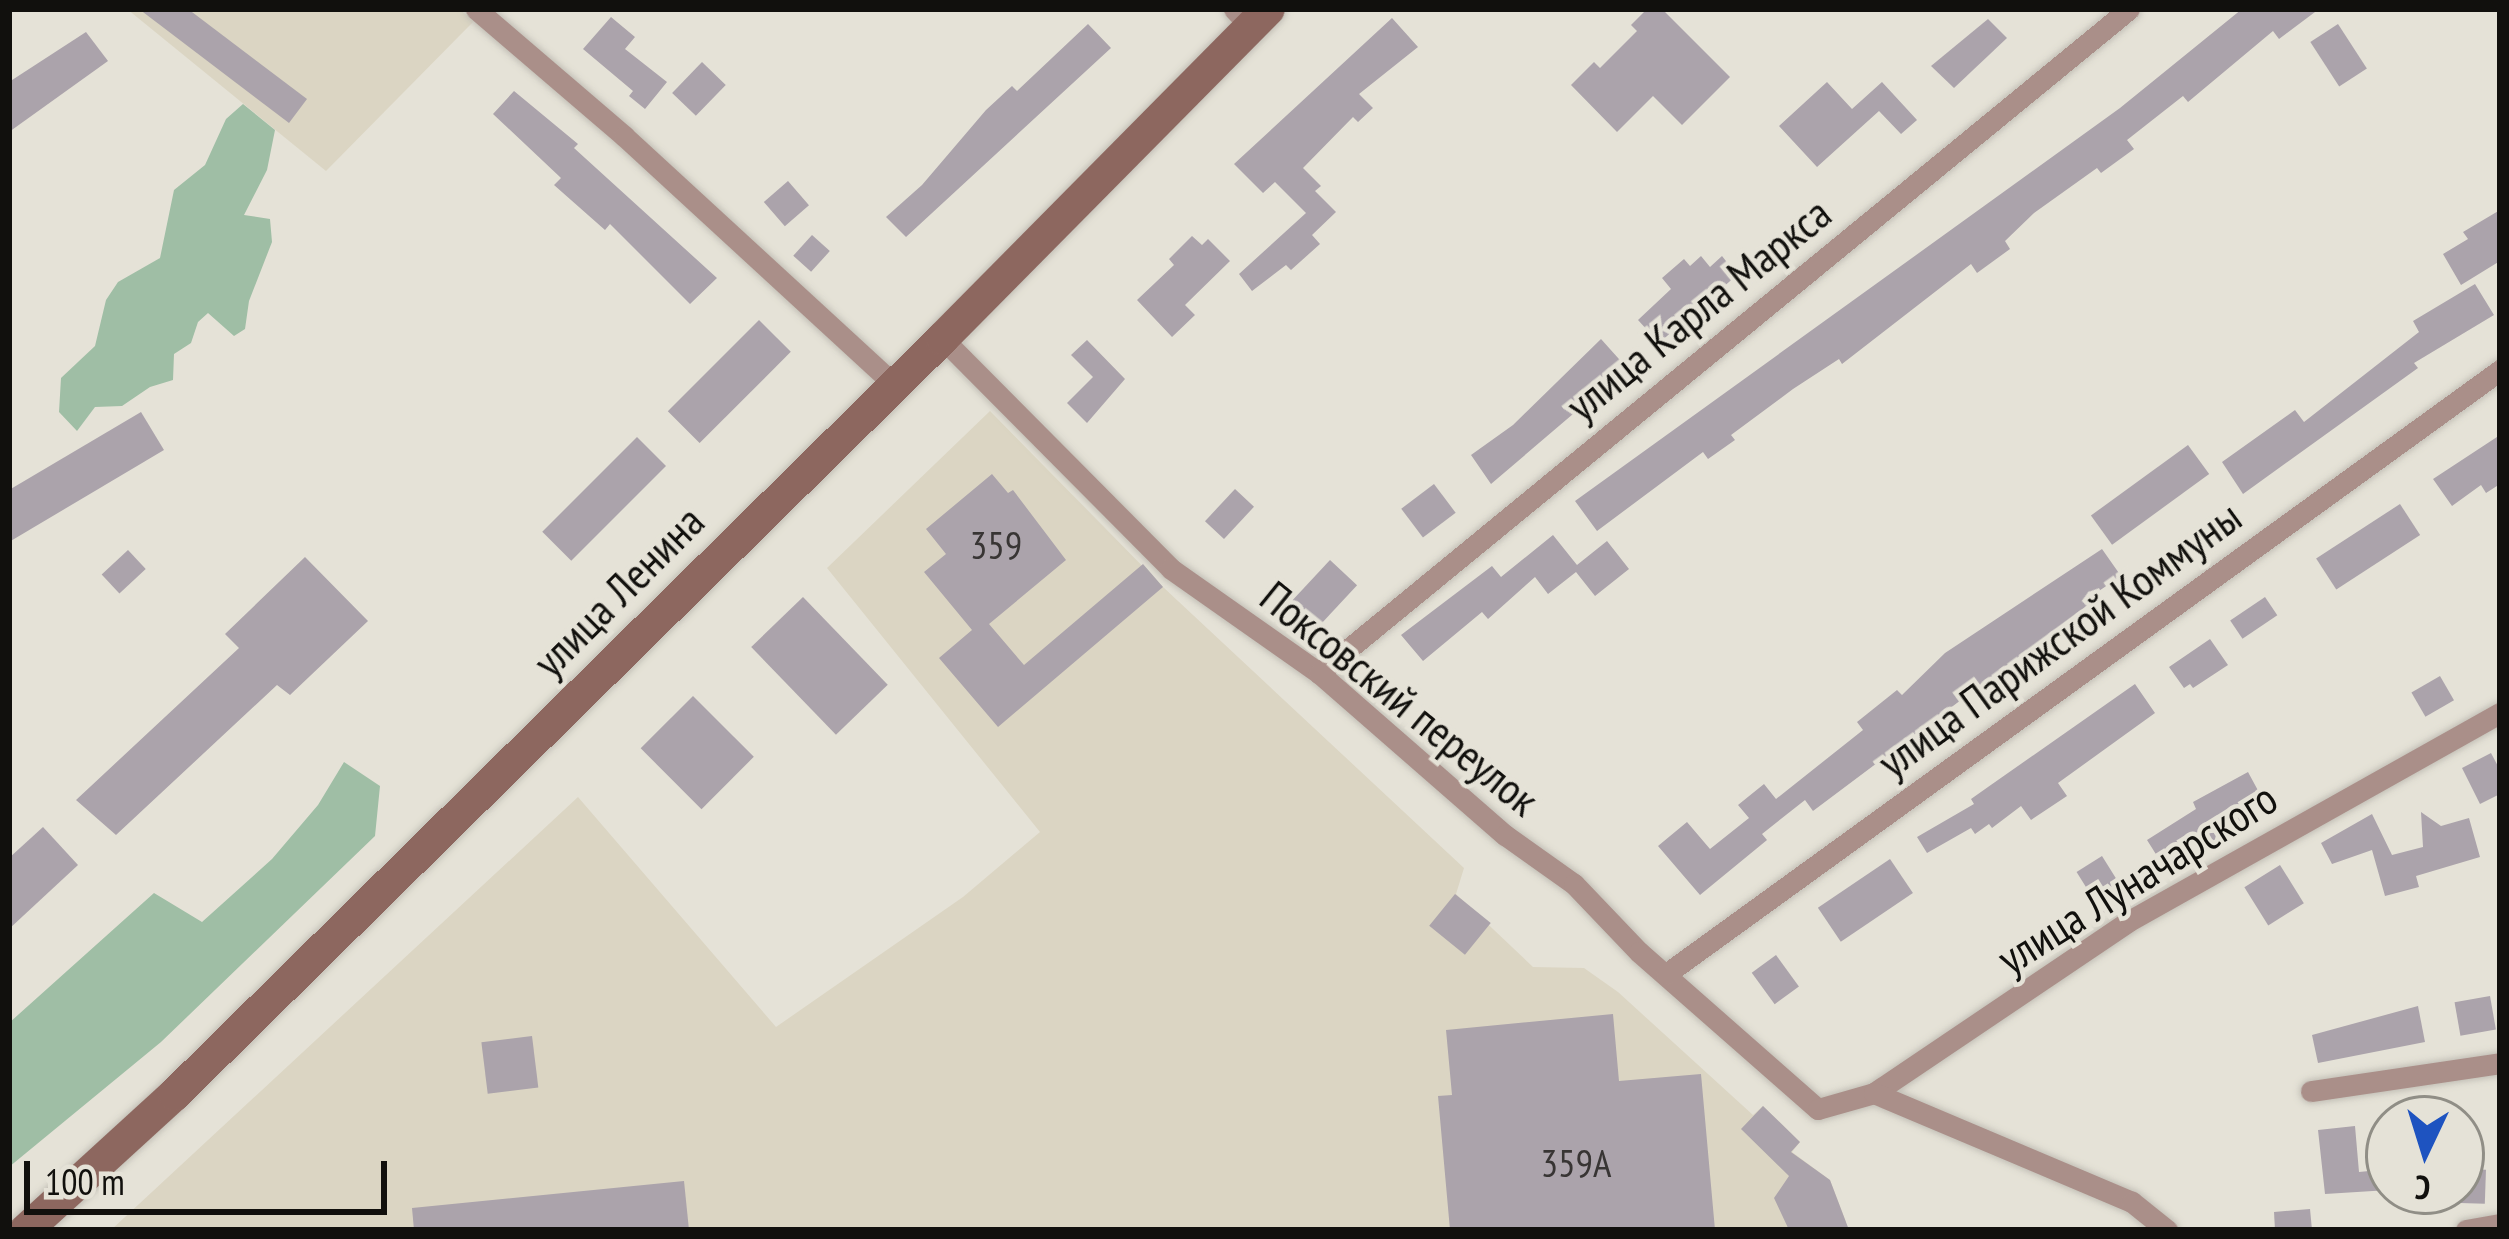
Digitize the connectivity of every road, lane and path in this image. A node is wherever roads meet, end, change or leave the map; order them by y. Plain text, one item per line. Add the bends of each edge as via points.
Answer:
1 (476, 9) edge
2 (2129, 9) edge
3 (1251, 15) edge
4 (943, 338) junction
5 (2500, 370) edge
6 (894, 384) junction
7 (1319, 673) junction
8 (2500, 713) edge
9 (1666, 974) junction
10 (2500, 1064) edge
11 (2311, 1091) dead end
12 (1874, 1093) junction
13 (1818, 1109) joint
14 (2500, 1224) edge
15 (25, 1230) edge
16 (2167, 1230) edge
17 (2466, 1230) edge

1 - 6 street
2 - 7 street, улица Карла Маркса
3 - 4 main road, улица Ленина
4 - 6 main road, улица Ленина
4 - 7 street, Поксовский переулок via 1171,569
5 - 9 street, улица Парижской Коммуны
6 - 15 main road, улица Ленина via 174,1094
7 - 9 street, Поксовский переулок via 1505,835 1574,884
8 - 12 street, улица Луначарского via 2129,921
9 - 13 street, Поксовский переулок
10 - 11 street
12 - 13 street, улица Луначарского
12 - 16 street via 2132,1202
14 - 17 street

